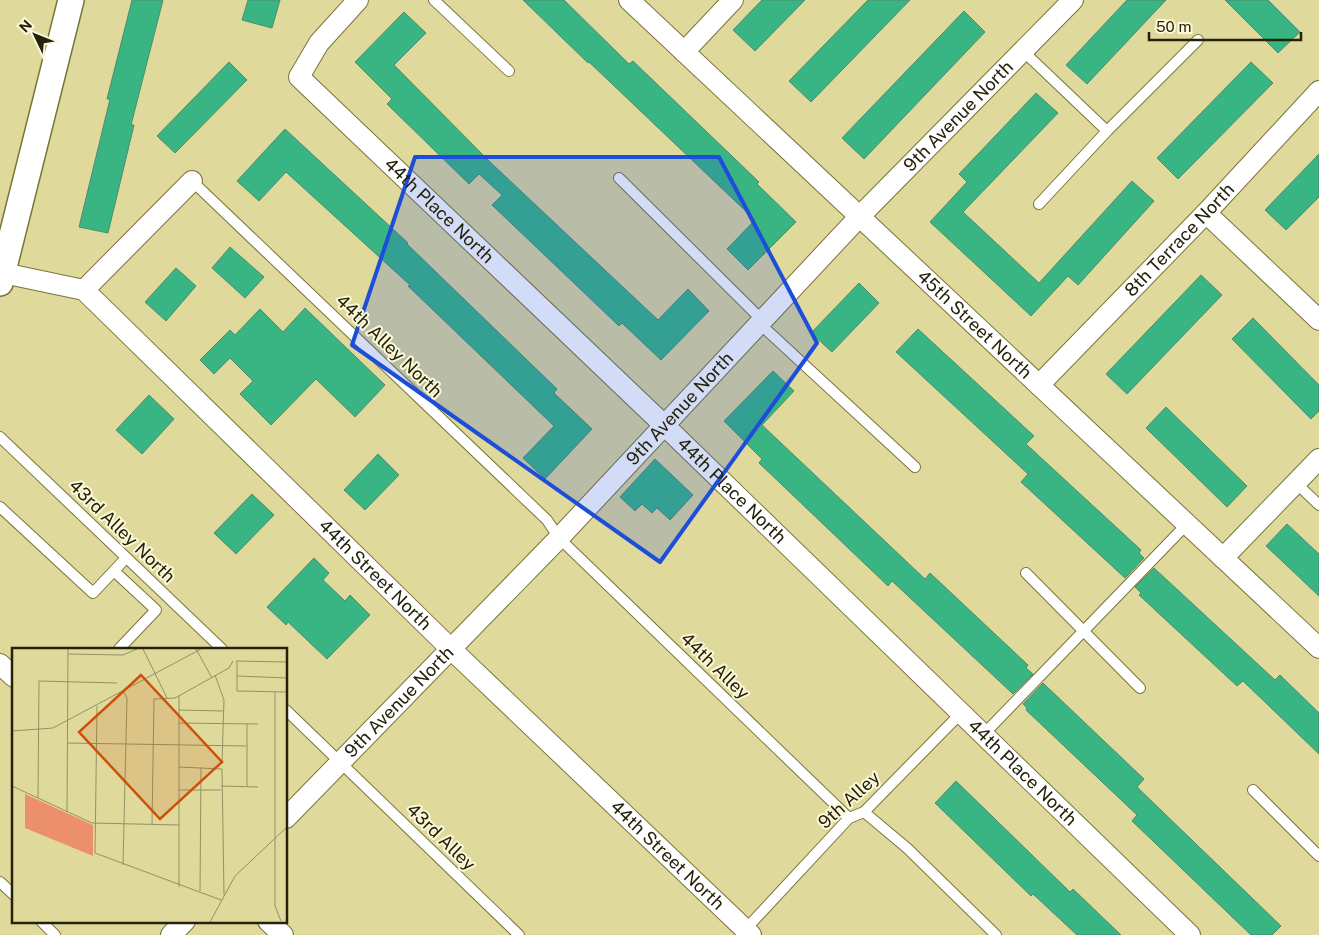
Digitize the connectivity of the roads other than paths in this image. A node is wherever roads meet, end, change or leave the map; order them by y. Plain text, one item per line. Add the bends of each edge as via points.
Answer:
1 (72, 0) edge
2 (358, 0) edge
3 (434, 0) edge
4 (629, 0) edge
5 (734, 0) edge
6 (1073, 0) edge
7 (1198, 40) dead end
8 (1023, 51) junction
9 (684, 52) junction
10 (509, 71) dead end
11 (1319, 92) edge
12 (1107, 131) junction
13 (620, 178) dead end
14 (192, 181) joint
15 (1039, 204) dead end
16 (1206, 213) junction
17 (860, 216) junction
18 (1, 278) edge
19 (84, 290) junction
20 (1319, 320) edge
21 (761, 322) junction
22 (1039, 385) junction
23 (665, 426) junction
24 (0, 437) edge
25 (1319, 459) edge
26 (915, 467) dead end
27 (1296, 483) junction
28 (1319, 505) edge
29 (0, 507) edge
30 (1187, 524) junction
31 (559, 538) junction
32 (126, 558) junction
33 (1223, 558) junction
34 (114, 571) junction
35 (1026, 573) dead end
36 (1084, 631) junction
37 (120, 648) edge
38 (221, 648) edge
39 (1319, 648) edge
40 (451, 649) junction
41 (0, 664) edge
42 (12, 675) edge
43 (1140, 688) dead end
44 (288, 712) edge
45 (961, 714) junction
46 (983, 735) junction
47 (340, 762) junction
48 (1253, 790) dead end
49 (864, 812) junction
50 (288, 816) edge
51 (849, 818) junction
52 (1319, 856) edge
53 (0, 882) edge
54 (12, 893) edge
55 (42, 922) edge
56 (184, 922) edge
57 (269, 922) edge
58 (746, 933) edge
59 (55, 935) edge
60 (171, 935) edge
61 (283, 935) edge
62 (519, 935) edge
63 (996, 935) edge
64 (1190, 935) edge

1 - 18 street
2 - 23 street, 44th Place North via 319,43 298,77
3 - 10 lane
4 - 9 street, 45th Street North
5 - 9 street
6 - 8 street, 9th Avenue North
7 - 12 lane
8 - 12 lane
8 - 17 street, 9th Avenue North
9 - 17 street, 45th Street North
11 - 16 street, 8th Terrace North
12 - 15 lane
13 - 21 lane
14 - 19 street
14 - 31 lane, 44th Alley North via 547,520
16 - 20 street
16 - 22 street, 8th Terrace North
17 - 21 street, 9th Avenue North
17 - 22 street, 45th Street North
18 - 19 street
19 - 40 street, 44th Street North
21 - 23 street, 9th Avenue North
21 - 26 lane
22 - 30 street, 45th Street North
23 - 31 street, 9th Avenue North
23 - 45 street, 44th Place North
24 - 32 lane, 43rd Alley North
25 - 27 street
27 - 28 lane
27 - 33 street
29 - 34 lane via 93,593
30 - 33 street, 45th Street North
30 - 36 lane
31 - 40 street, 9th Avenue North
31 - 51 lane, 44th Alley
32 - 34 lane
32 - 38 lane, 43rd Alley North
33 - 39 street, 45th Street North
34 - 37 lane via 156,610
35 - 36 lane
36 - 43 lane
36 - 46 lane
40 - 47 street, 9th Avenue North
40 - 58 street, 44th Street North
41 - 42 street
44 - 47 lane
45 - 46 street, 44th Place North
45 - 49 lane, 9th Alley
46 - 64 street, 44th Place North
47 - 50 street, 9th Avenue North
47 - 62 lane, 43rd Alley
48 - 52 lane
49 - 51 lane, 9th Alley
49 - 63 lane via 907,848
51 - 58 lane, 9th Alley
53 - 54 lane
55 - 59 lane
56 - 60 street
57 - 61 street

